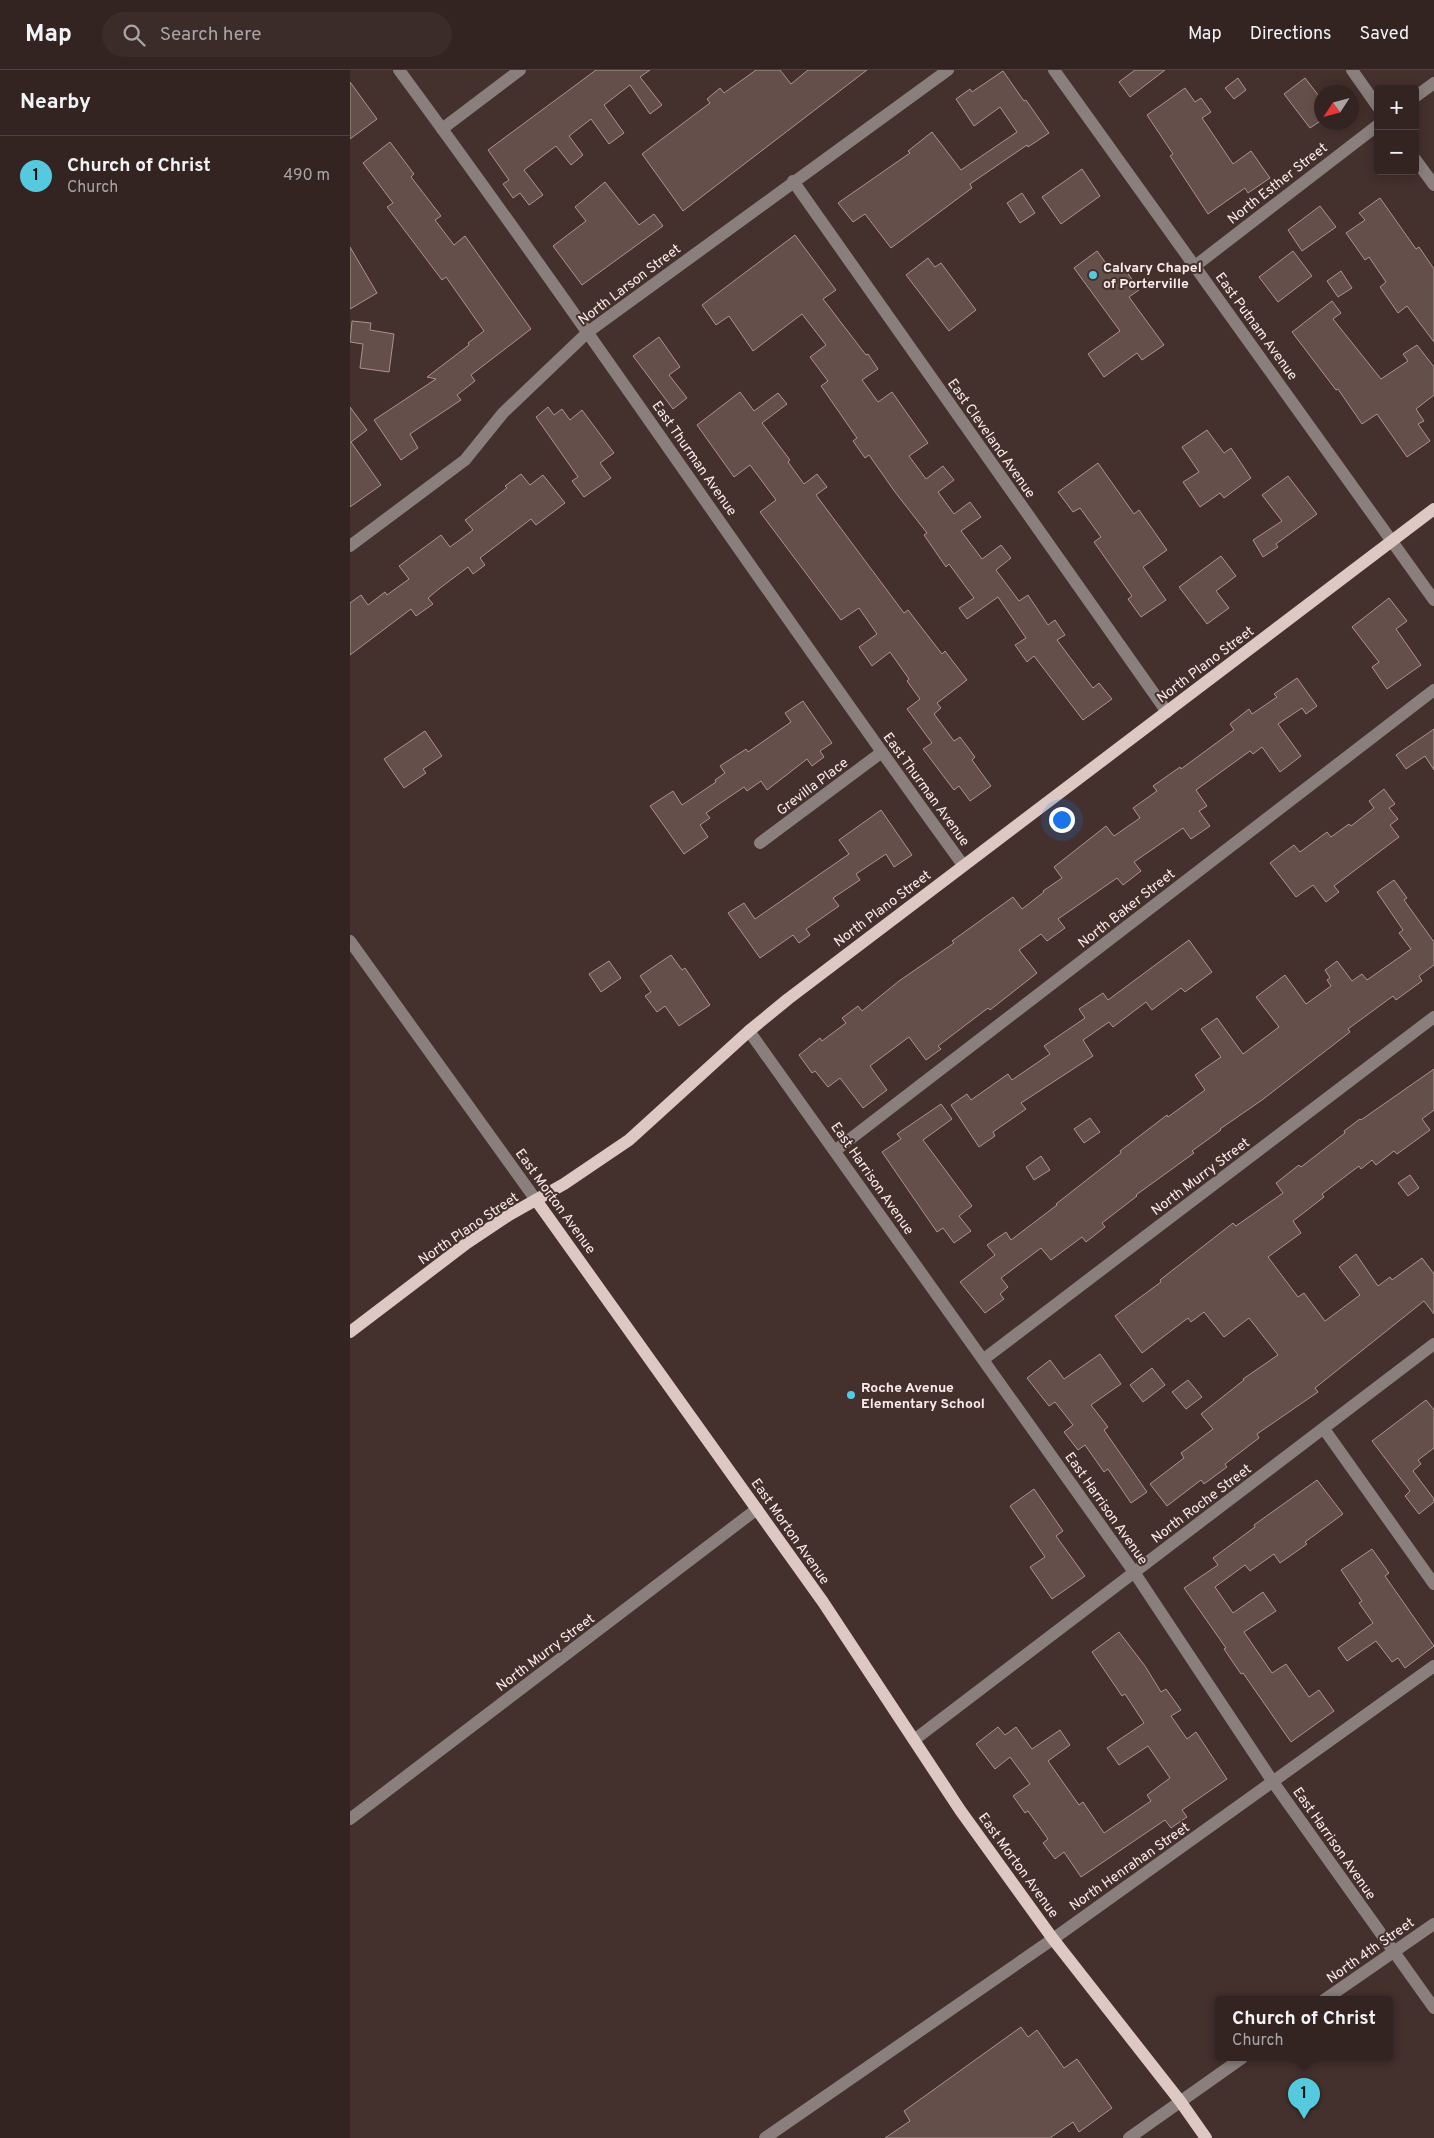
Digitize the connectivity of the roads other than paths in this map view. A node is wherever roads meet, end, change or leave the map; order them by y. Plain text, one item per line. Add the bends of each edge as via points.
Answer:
1 (399, 70) edge
2 (520, 70) edge
3 (948, 70) edge
4 (1054, 70) edge
5 (1352, 70) edge
6 (1434, 83) edge
7 (1419, 94) edge
8 (1374, 101) edge
9 (1374, 128) edge
10 (442, 129) junction
11 (1419, 165) edge
12 (792, 181) junction
13 (1434, 186) edge
14 (1195, 266) junction
15 (588, 332) junction
16 (1434, 509) edge
17 (1393, 540) junction
18 (350, 546) edge
19 (1434, 600) edge
20 (1434, 690) edge
21 (1167, 712) junction
22 (882, 752) junction
23 (760, 843) dead end
24 (963, 865) junction
25 (350, 941) edge
26 (1434, 1017) edge
27 (749, 1030) junction
28 (836, 1150) junction
29 (536, 1200) junction
30 (350, 1332) edge
31 (1434, 1344) edge
32 (984, 1359) junction
33 (1324, 1428) junction
34 (757, 1509) junction
35 (1134, 1572) junction
36 (1434, 1584) edge
37 (1434, 1666) edge
38 (914, 1740) junction
39 (1273, 1782) junction
40 (350, 1819) edge
41 (1434, 1924) edge
42 (1053, 1939) junction
43 (1394, 1951) junction
44 (1330, 1996) edge
45 (1434, 2008) edge
46 (1238, 2061) edge
47 (1180, 2101) junction
48 (765, 2138) edge
49 (1129, 2138) edge
50 (1206, 2138) edge

1 - 10 street, East Thurman Avenue
2 - 10 street
3 - 12 street, North Larson Street
4 - 14 street, East Putnam Avenue
5 - 8 street
6 - 7 street
9 - 14 street, North Esther Street
10 - 15 street, East Thurman Avenue
11 - 13 street
12 - 15 street, North Larson Street
12 - 21 street, East Cleveland Avenue
14 - 17 street, East Putnam Avenue
15 - 18 street, North Larson Street via 503,413 465,460
15 - 22 street, East Thurman Avenue
16 - 17 main road, North Plano Street
17 - 19 street, East Putnam Avenue
17 - 21 main road, North Plano Street
20 - 28 street, North Baker Street
21 - 24 main road, North Plano Street
22 - 23 street, Grevilla Place
22 - 24 street, East Thurman Avenue
24 - 27 main road, North Plano Street
25 - 29 street, East Morton Avenue
26 - 32 street, North Murry Street
27 - 28 street, East Harrison Avenue
27 - 29 main road, North Plano Street via 629,1140
28 - 32 street, East Harrison Avenue
29 - 30 main road, North Plano Street via 467,1243
29 - 34 main road, East Morton Avenue
31 - 33 street, North Roche Street
32 - 35 street, East Harrison Avenue
33 - 35 street, North Roche Street
33 - 36 street
34 - 38 main road, East Morton Avenue
34 - 40 street, North Murry Street
35 - 38 street, North Roche Street
35 - 39 street, East Harrison Avenue
37 - 39 street, North Henrahan Street
38 - 42 main road, East Morton Avenue
39 - 42 street, North Henrahan Street
39 - 43 street, East Harrison Avenue
41 - 43 street, North 4th Street
42 - 47 main road, East Morton Avenue
42 - 48 street, North Henrahan Street
43 - 44 street, North 4th Street
43 - 45 street, East Harrison Avenue
46 - 47 street
47 - 49 street
47 - 50 main road, East Morton Avenue

